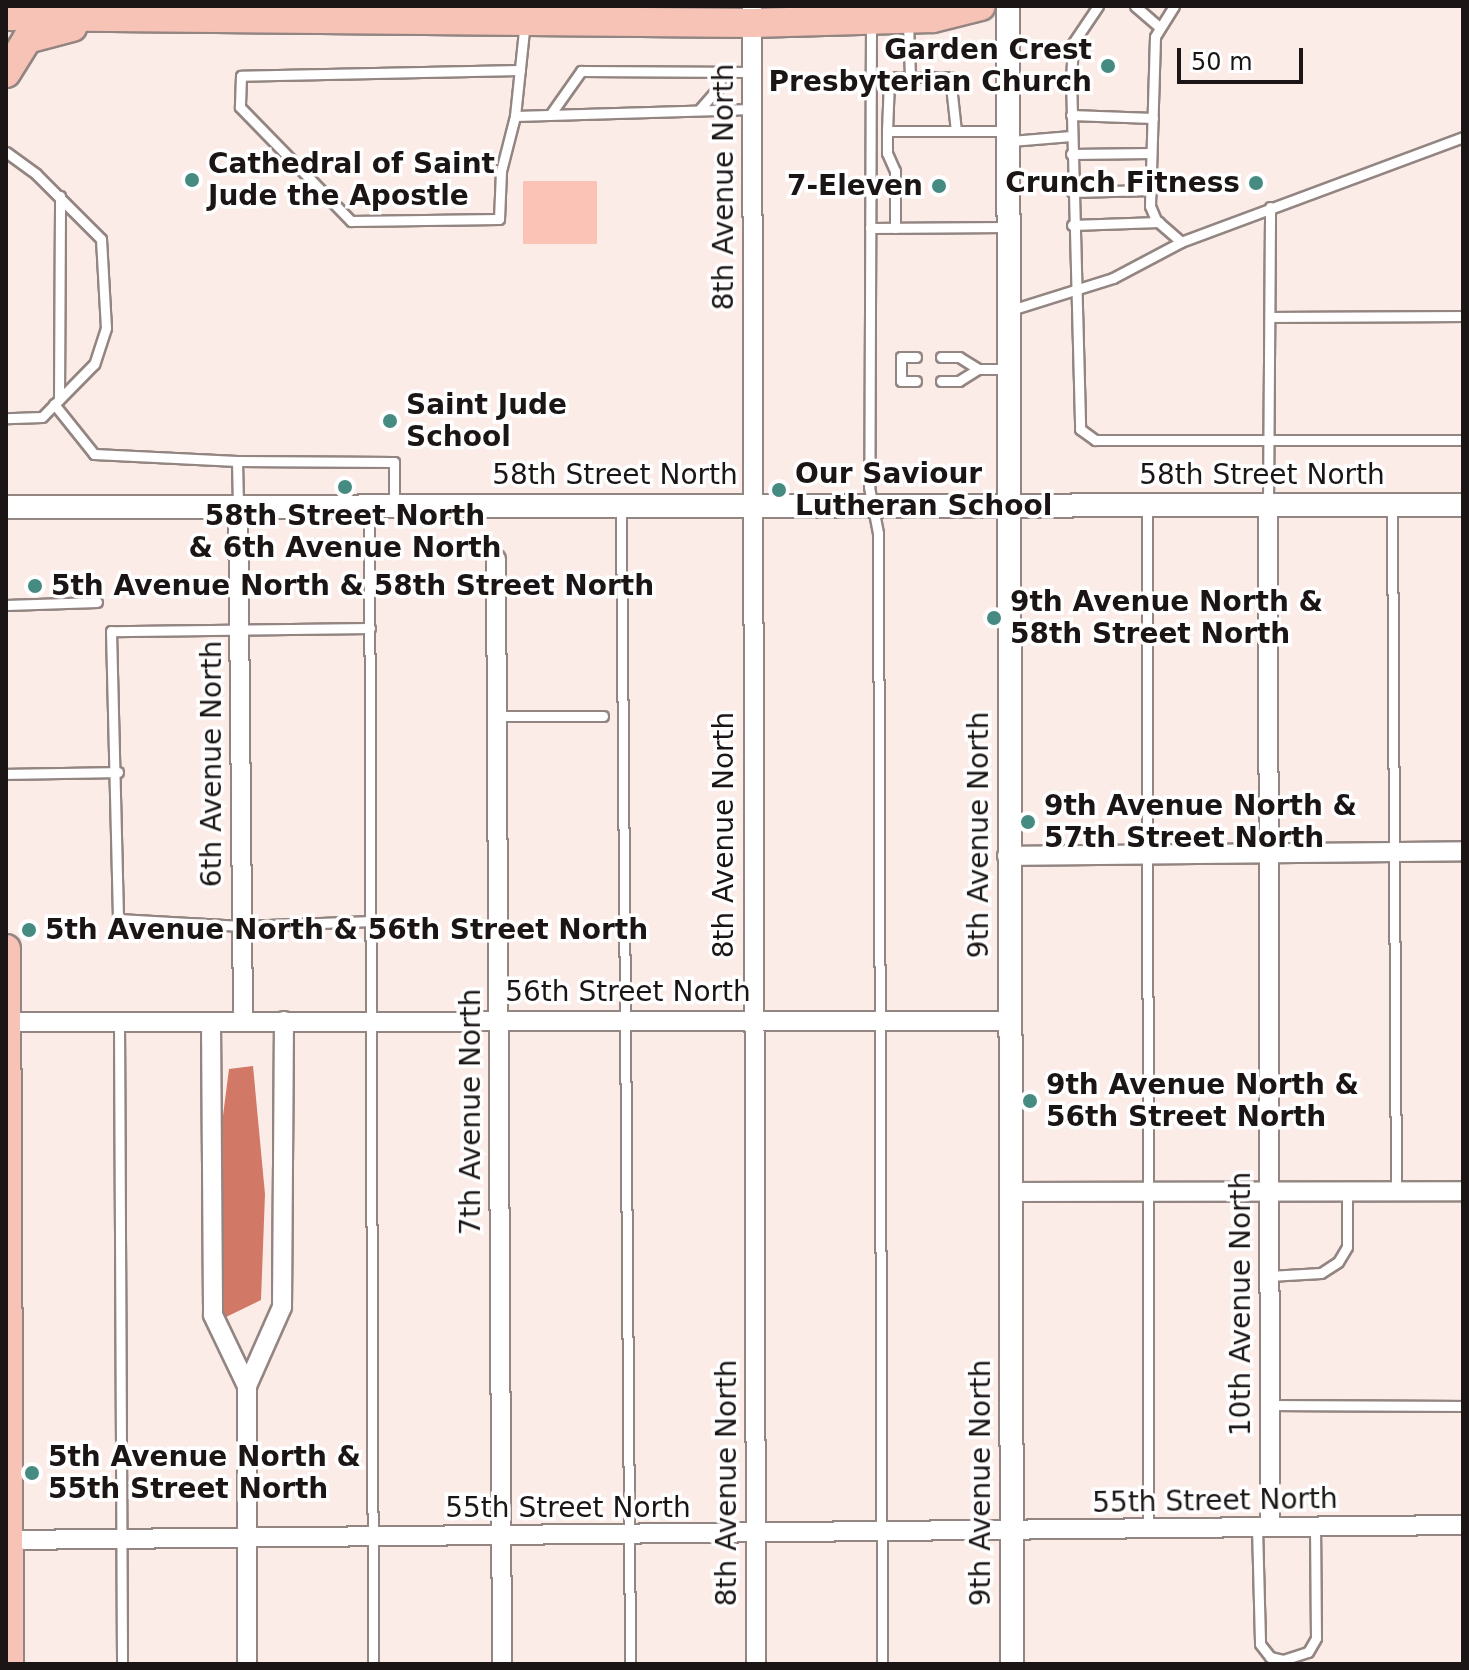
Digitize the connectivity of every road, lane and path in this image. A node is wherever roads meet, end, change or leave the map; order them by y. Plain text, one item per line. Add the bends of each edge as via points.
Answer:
1 (981, 6) edge
2 (1008, 6) edge
3 (1098, 6) edge
4 (1135, 6) edge
5 (1174, 6) edge
6 (511, 14) edge
7 (752, 14) edge
8 (6, 16) edge
9 (907, 18) junction
10 (139, 20) junction
11 (871, 20) junction
12 (1158, 26) junction
13 (520, 70) junction
14 (721, 72) junction
15 (752, 72) junction
16 (6, 73) edge
17 (910, 77) junction
18 (752, 109) junction
19 (699, 110) junction
20 (550, 115) junction
21 (1071, 115) junction
22 (515, 116) junction
23 (1153, 118) junction
24 (887, 131) junction
25 (956, 131) junction
26 (1008, 136) junction
27 (1071, 136) junction
28 (1463, 137) edge
29 (6, 152) edge
30 (1151, 153) junction
31 (1071, 154) junction
32 (1151, 190) junction
33 (1072, 192) junction
34 (60, 196) junction
35 (1270, 207) junction
36 (1159, 222) junction
37 (1072, 225) junction
38 (1008, 227) junction
39 (870, 228) junction
40 (895, 228) junction
41 (1181, 242) junction
42 (1077, 289) junction
43 (1008, 311) junction
44 (1463, 316) edge
45 (1270, 317) junction
46 (916, 357) dead end
47 (941, 357) dead end
48 (978, 369) junction
49 (1008, 369) junction
50 (916, 381) dead end
51 (941, 381) dead end
52 (56, 402) junction
53 (6, 418) edge
54 (1463, 440) edge
55 (1268, 442) junction
56 (237, 461) junction
57 (369, 505) junction
58 (394, 505) junction
59 (621, 505) junction
60 (751, 505) junction
61 (873, 505) junction
62 (1008, 505) junction
63 (1147, 505) junction
64 (1268, 505) junction
65 (1392, 505) junction
66 (1463, 505) edge
67 (238, 506) junction
68 (6, 507) edge
69 (496, 559) dead end
70 (97, 602) dead end
71 (6, 605) edge
72 (370, 628) junction
73 (239, 633) junction
74 (497, 716) junction
75 (603, 716) dead end
76 (118, 772) junction
77 (6, 774) edge
78 (1395, 851) junction
79 (1463, 851) edge
80 (1268, 852) junction
81 (1145, 854) junction
82 (1007, 856) junction
83 (372, 921) junction
84 (242, 926) junction
85 (6, 949) edge
86 (499, 1020) junction
87 (625, 1020) junction
88 (753, 1020) junction
89 (880, 1020) junction
90 (284, 1021) junction
91 (373, 1021) junction
92 (1011, 1021) junction
93 (6, 1022) edge
94 (119, 1022) junction
95 (211, 1022) junction
96 (243, 1022) junction
97 (1463, 1191) edge
98 (1010, 1192) junction
99 (1148, 1192) junction
100 (1268, 1192) junction
101 (1347, 1192) junction
102 (1396, 1192) junction
103 (6, 1201) edge
104 (1268, 1276) junction
105 (247, 1386) junction
106 (1269, 1405) junction
107 (1463, 1406) edge
108 (1463, 1525) edge
109 (1315, 1526) junction
110 (1263, 1527) junction
111 (1148, 1530) junction
112 (1012, 1533) junction
113 (882, 1534) junction
114 (629, 1535) junction
115 (755, 1535) junction
116 (500, 1536) junction
117 (372, 1537) junction
118 (247, 1538) junction
119 (122, 1539) junction
120 (9, 1540) junction
121 (9, 1664) edge
122 (122, 1664) edge
123 (247, 1664) edge
124 (373, 1664) edge
125 (502, 1664) edge
126 (630, 1664) edge
127 (756, 1664) edge
128 (882, 1664) edge
129 (1012, 1664) edge

1 - 9 main road
2 - 26 street, 9th Avenue North
3 - 21 lane via 1073,43
4 - 12 lane
5 - 12 lane
6 - 7 main road
6 - 10 main road
6 - 13 lane
7 - 11 main road
7 - 15 street, 8th Avenue North
8 - 10 main road
9 - 11 main road
9 - 17 lane
10 - 16 main road via 40,33 27,39
11 - 39 lane
12 - 23 lane
13 - 22 lane
13 - 22 lane via 241,76 240,107 351,221 499,219 501,171
14 - 15 lane
14 - 19 lane via 719,87
14 - 20 lane via 581,71
15 - 18 street, 8th Avenue North
17 - 24 lane via 889,81
17 - 25 lane via 950,77
18 - 19 lane
18 - 60 street, 8th Avenue North
19 - 20 lane
20 - 22 lane
21 - 23 lane
21 - 27 lane
23 - 30 lane
24 - 25 lane
24 - 40 lane via 887,153 895,171
25 - 26 lane
26 - 27 lane
26 - 38 street, 9th Avenue North
27 - 31 lane
28 - 35 lane
29 - 34 lane
30 - 31 lane
30 - 32 lane
31 - 33 lane
32 - 33 lane
32 - 36 lane via 1150,206
33 - 37 lane
34 - 52 lane
34 - 52 lane via 101,239 106,328 94,364
35 - 41 lane
35 - 45 lane
36 - 37 lane
36 - 41 lane
37 - 42 lane
38 - 40 lane
38 - 43 street, 9th Avenue North
39 - 40 lane
39 - 61 lane
41 - 42 lane via 1113,278
42 - 43 lane
42 - 55 lane via 1079,417 1085,433 1095,440
43 - 49 street, 9th Avenue North
44 - 45 lane
45 - 55 lane
46 - 50 lane via 901,357 901,381
47 - 48 lane via 959,357
48 - 49 lane
48 - 51 lane via 959,381
49 - 62 street, 9th Avenue North
52 - 53 lane via 42,417
52 - 56 lane via 94,454
54 - 55 lane
55 - 64 lane
56 - 58 lane via 394,462
56 - 67 lane
57 - 58 street, 58th Street North
57 - 67 street, 58th Street North
57 - 72 lane
58 - 59 street, 58th Street North
59 - 60 street, 58th Street North
59 - 87 lane
60 - 61 street, 58th Street North
60 - 88 street, 8th Avenue North
61 - 62 street, 58th Street North
61 - 89 lane via 878,533
62 - 63 street, 58th Street North
62 - 82 street, 9th Avenue North
63 - 64 street, 58th Street North
63 - 81 lane
64 - 65 street, 58th Street North
64 - 80 street, 10th Avenue North
65 - 66 street, 58th Street North
65 - 78 lane
67 - 68 street, 58th Street North
67 - 73 street, 6th Avenue North
69 - 74 street, 7th Avenue North
70 - 71 lane
72 - 73 lane
72 - 83 lane
73 - 76 lane via 111,631
73 - 84 street, 6th Avenue North
74 - 75 lane
74 - 86 street, 7th Avenue North
76 - 77 lane
76 - 84 lane via 118,919
78 - 79 street
78 - 80 street
78 - 102 lane
80 - 81 street
80 - 100 street, 10th Avenue North
81 - 82 street
81 - 99 lane
82 - 92 street, 9th Avenue North
83 - 84 lane
83 - 91 lane
84 - 96 street, 6th Avenue North
85 - 93 main road
86 - 87 street, 56th Street North
86 - 91 street, 56th Street North
86 - 116 street, 7th Avenue North
87 - 88 street, 56th Street North
87 - 114 lane
88 - 89 street, 56th Street North
88 - 115 street, 8th Avenue North
89 - 92 street, 56th Street North
89 - 113 lane
90 - 91 street, 56th Street North
90 - 96 street, 56th Street North
90 - 105 street via 282,1307
91 - 117 lane
92 - 98 street, 9th Avenue North
93 - 94 street, 56th Street North
93 - 103 main road
94 - 95 street, 56th Street North
94 - 119 lane
95 - 96 street, 56th Street North
95 - 105 street via 213,1315
97 - 102 street
98 - 99 street
98 - 112 street, 9th Avenue North
99 - 100 street
99 - 111 lane
100 - 101 street
100 - 104 street, 10th Avenue North
101 - 102 street
101 - 104 lane via 1347,1247 1338,1262 1321,1273
103 - 120 main road
104 - 106 street, 10th Avenue North
105 - 118 street
106 - 107 lane
106 - 110 street, 10th Avenue North
108 - 109 street, 55th Street North
109 - 110 street, 55th Street North
109 - 110 lane via 1316,1638 1308,1652 1283,1660 1270,1657 1260,1644
110 - 111 street, 55th Street North
111 - 112 street, 55th Street North
112 - 113 street, 55th Street North
112 - 129 street, 9th Avenue North
113 - 115 street, 55th Street North
113 - 128 lane
114 - 115 street, 55th Street North
114 - 116 street, 55th Street North
114 - 126 lane
115 - 127 street, 8th Avenue North
116 - 117 street, 55th Street North
116 - 125 street, 7th Avenue North
117 - 118 street, 55th Street North
117 - 124 lane
118 - 119 street, 55th Street North
118 - 123 street
119 - 120 street, 55th Street North
119 - 122 lane
120 - 121 main road

